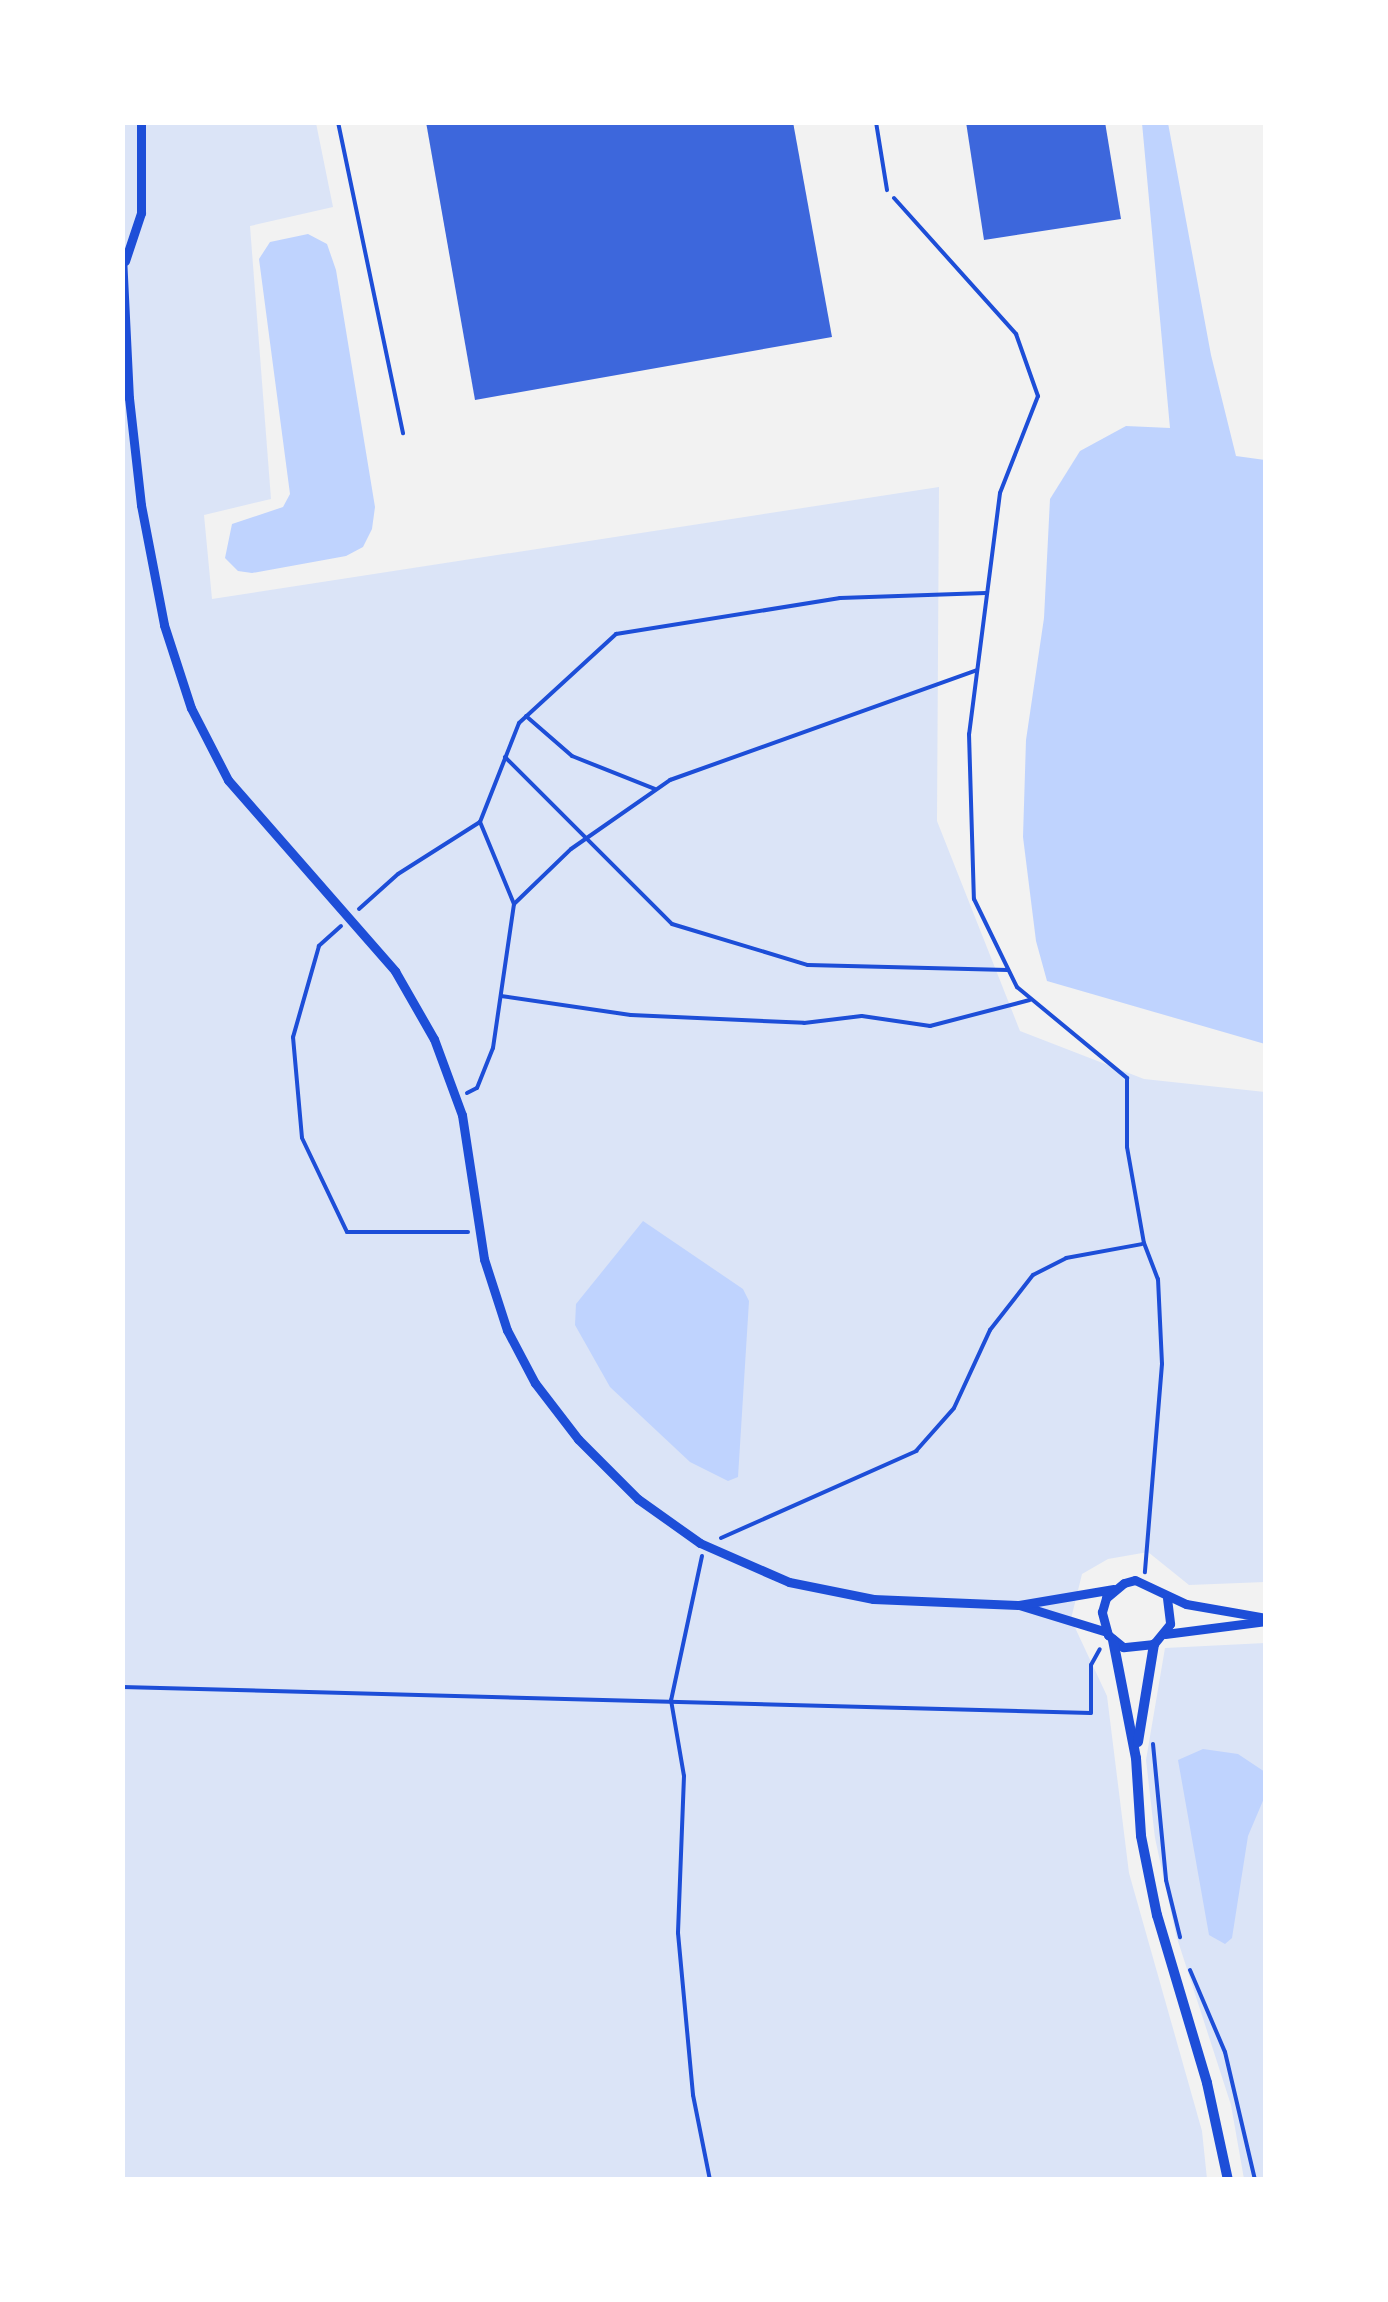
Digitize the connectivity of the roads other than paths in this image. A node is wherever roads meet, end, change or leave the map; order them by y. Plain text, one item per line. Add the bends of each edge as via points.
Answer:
1 (141, 122) edge
2 (338, 122) edge
3 (876, 122) edge
4 (887, 190) road end
5 (124, 260) edge
6 (403, 433) dead end
7 (1114, 1589) junction
8 (1167, 1598) junction
9 (1019, 1605) junction
10 (1266, 1619) edge
11 (1164, 1634) junction
12 (1109, 1636) junction
13 (1154, 1644) junction
14 (1136, 1758) junction
15 (1228, 2180) edge

1 - 5 street via 141,213
2 - 6 lane
3 - 4 lane
5 - 9 street via 141,505 164,625 191,708 228,780 395,971 434,1039 456,1099 480,1231 508,1330 535,1383 578,1440 638,1499 704,1545 788,1582 873,1599
7 - 8 street via 1144,1582
7 - 9 street
7 - 12 street via 1102,1612
8 - 10 street
8 - 11 street
9 - 12 street
10 - 11 street
11 - 13 street
12 - 13 street via 1135,1649
12 - 14 street
13 - 14 street
14 - 15 street via 1141,1836 1157,1915 1207,2082

